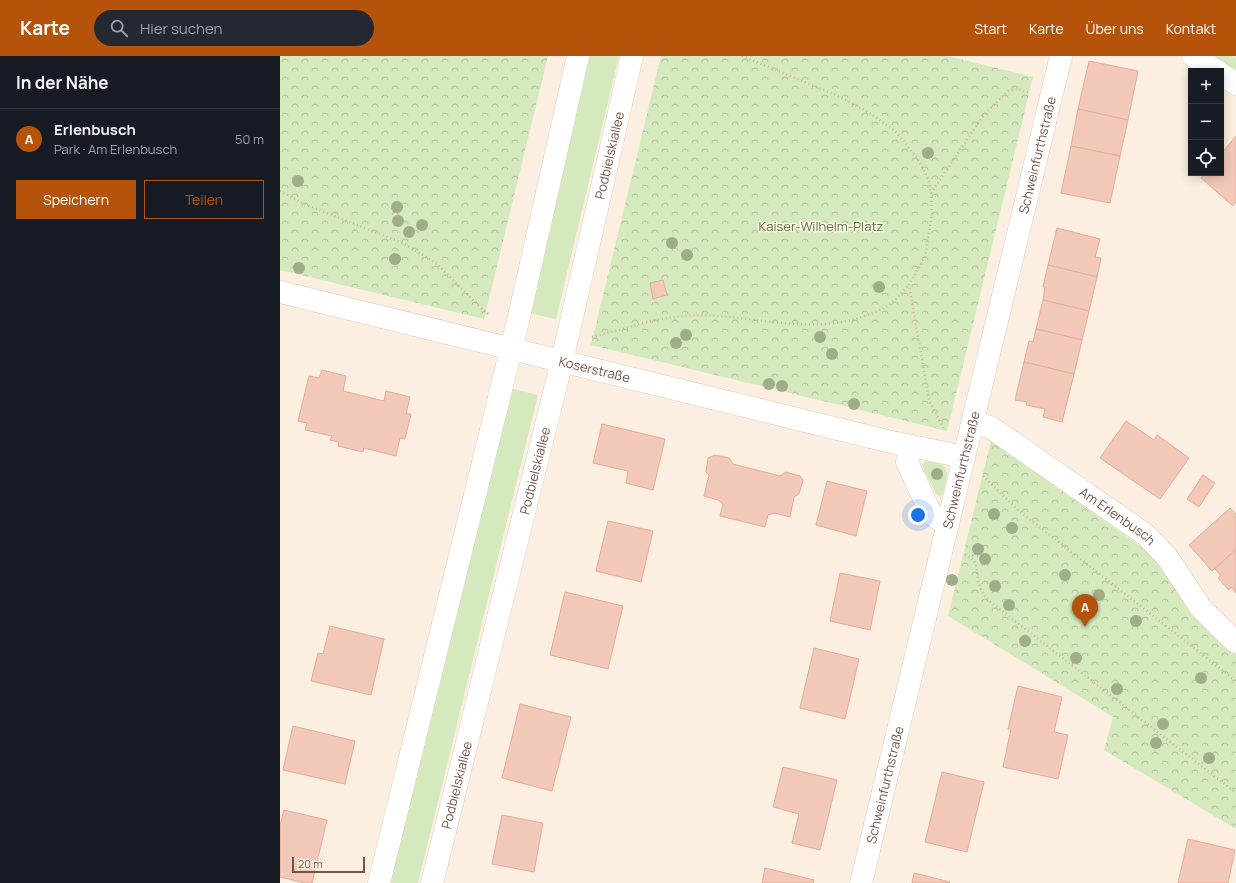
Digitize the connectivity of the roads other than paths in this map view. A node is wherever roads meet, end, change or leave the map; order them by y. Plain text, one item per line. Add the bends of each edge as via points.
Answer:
1 (578, 56) edge
2 (632, 56) edge
3 (1061, 56) edge
4 (1193, 56) edge
5 (1212, 68) edge
6 (1224, 76) edge
7 (1236, 84) edge
8 (280, 292) edge
9 (511, 349) junction
10 (562, 361) junction
11 (972, 422) junction
12 (910, 446) junction
13 (964, 457) junction
14 (948, 525) junction
15 (1236, 642) edge
16 (379, 883) edge
17 (432, 883) edge
18 (861, 883) edge

1 - 9 street
2 - 10 street, Podbielskiallee
3 - 11 street, Schweinfurthstraße
4 - 5 street
6 - 7 street
8 - 9 street, Koserstraße
9 - 10 street, Koserstraße
9 - 16 street
10 - 12 street, Koserstraße
10 - 17 street, Podbielskiallee
11 - 13 street, Schweinfurthstraße
11 - 15 street, Am Erlenbusch via 990,427 1146,535 1167,557 1201,608
12 - 13 street, Koserstraße
12 - 14 street via 907,462 932,514
13 - 14 street, Schweinfurthstraße
14 - 18 street, Schweinfurthstraße

